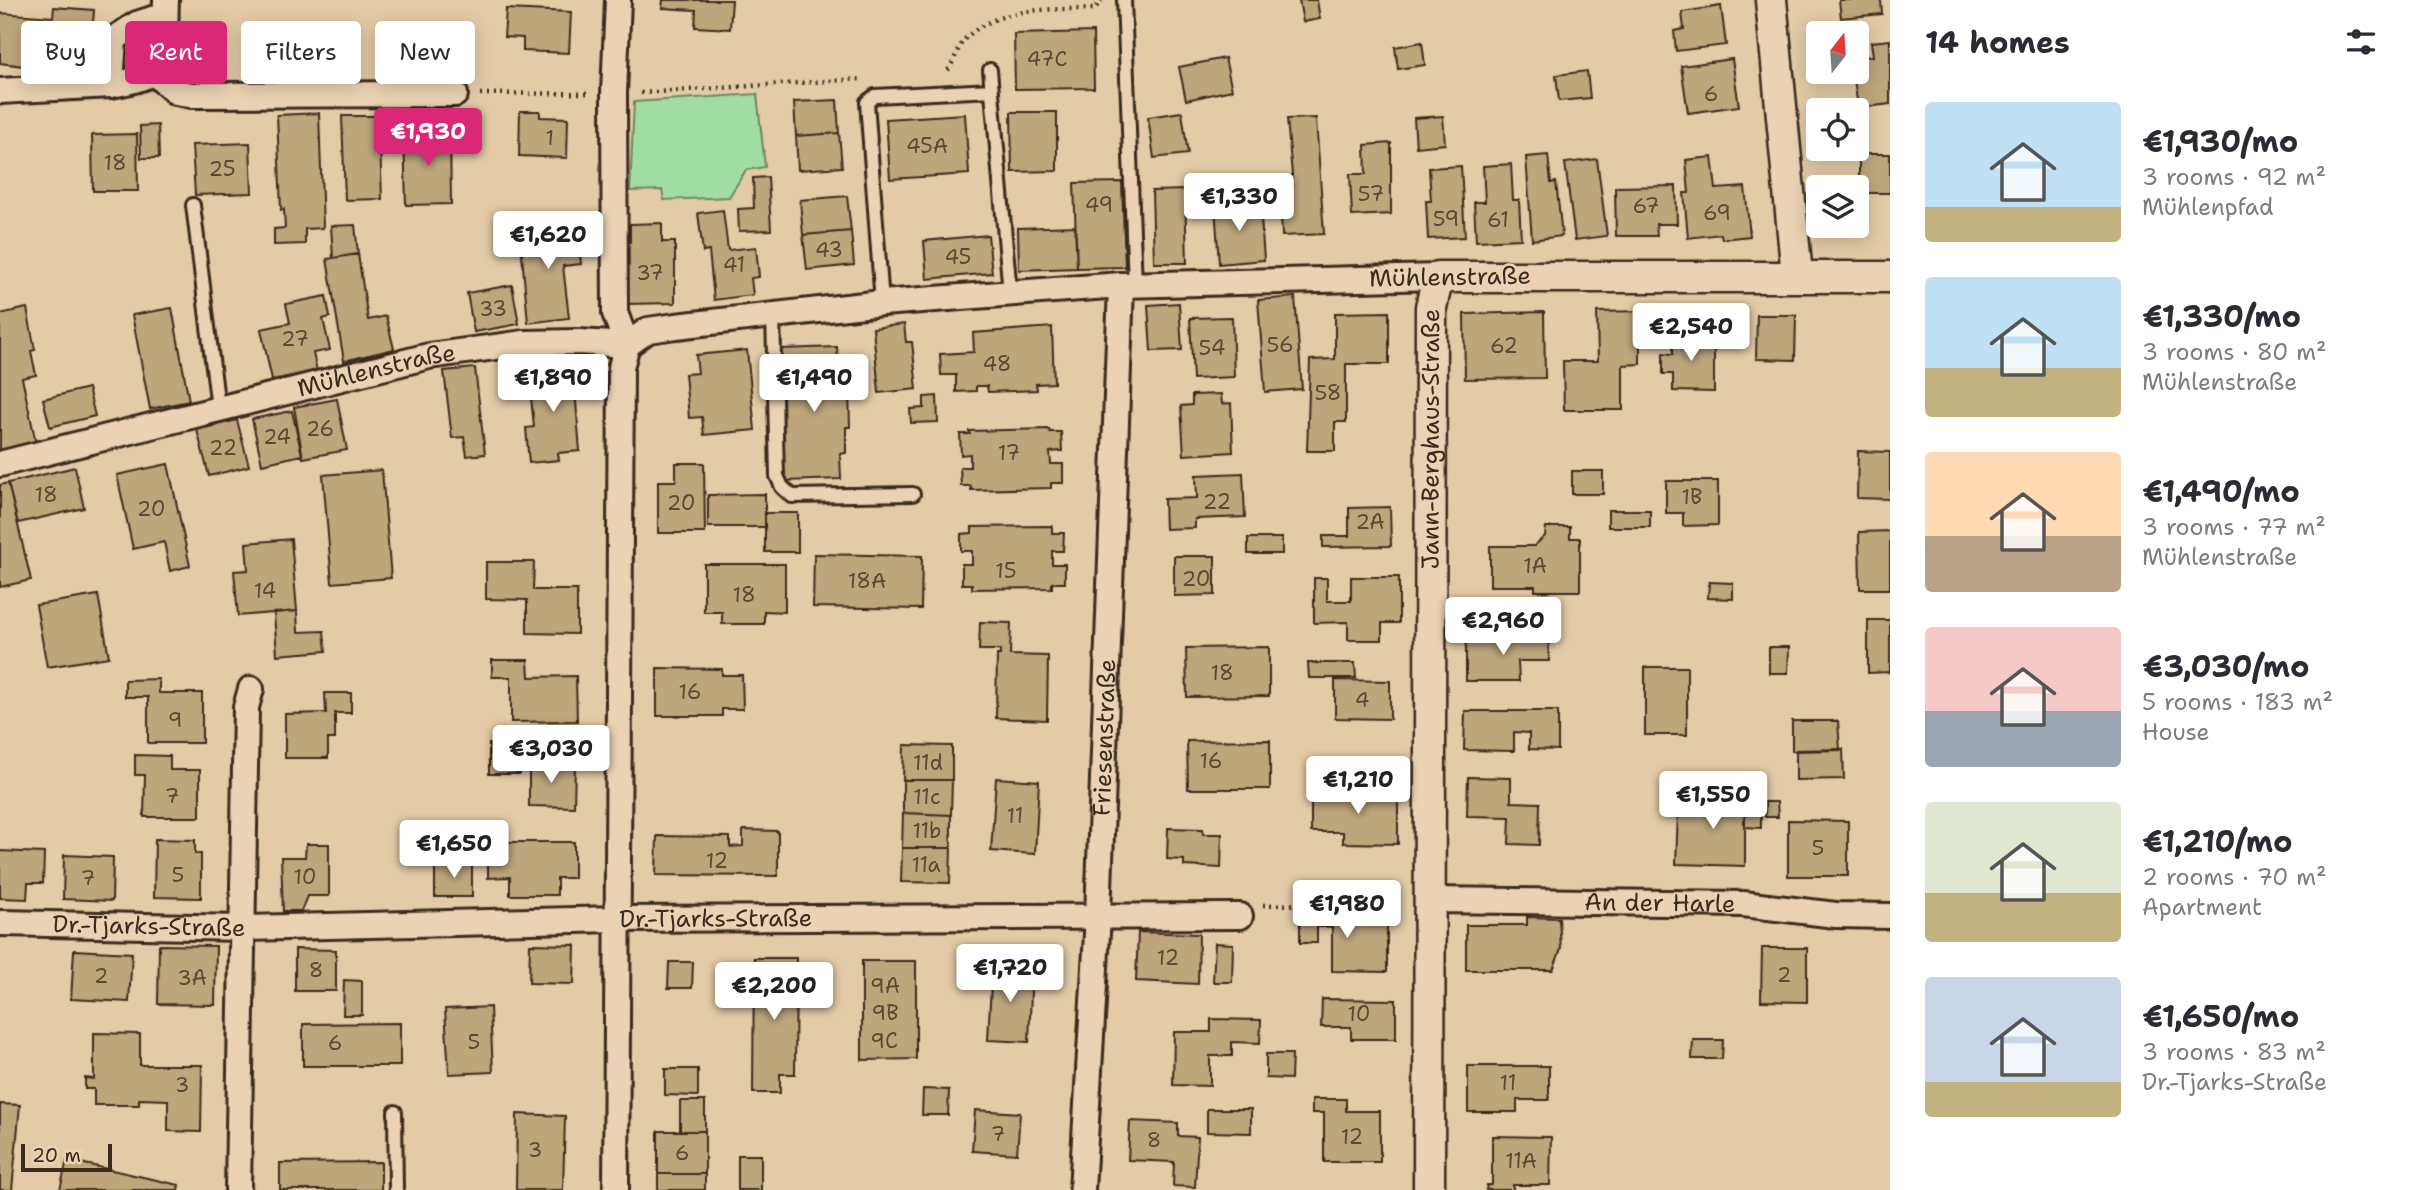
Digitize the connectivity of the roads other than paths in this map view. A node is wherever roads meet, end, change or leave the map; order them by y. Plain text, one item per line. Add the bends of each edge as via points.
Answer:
1 (618, 0) edge
2 (1124, 0) edge
3 (1771, 0) edge
4 (166, 8) edge
5 (990, 70) dead end
6 (125, 83) edge
7 (167, 84) edge
8 (111, 85) junction
9 (992, 90) junction
10 (0, 91) edge
11 (455, 94) road end
12 (193, 205) dead end
13 (1797, 276) junction
14 (1438, 277) junction
15 (1890, 277) edge
16 (1128, 285) junction
17 (1010, 293) junction
18 (882, 303) junction
19 (773, 315) junction
20 (627, 345) junction
21 (218, 408) junction
22 (0, 464) edge
23 (913, 494) dead end
24 (251, 689) dead end
25 (1429, 902) junction
26 (1098, 916) junction
27 (1240, 916) road end
28 (1890, 916) edge
29 (617, 919) junction
30 (0, 923) edge
31 (242, 928) junction
32 (395, 1112) dead end
33 (238, 1190) edge
34 (396, 1190) edge
35 (616, 1190) edge
36 (1082, 1190) edge
37 (1429, 1190) edge

1 - 20 street via 615,313
2 - 16 lane
3 - 13 street
4 - 8 street via 114,39
5 - 9 lane
6 - 8 street
7 - 11 street via 176,92 192,95
8 - 10 street
9 - 17 lane
9 - 18 lane via 875,96 867,102
12 - 21 lane
13 - 14 street, Mühlenstraße
13 - 15 street, Mühlenstraße
14 - 16 street, Mühlenstraße
14 - 25 street, Jann-Berghaus-Straße via 1431,307
16 - 17 street, Mühlenstraße
16 - 26 street, Friesenstraße
17 - 18 street, Mühlenstraße
18 - 19 street, Mühlenstraße
19 - 20 street, Mühlenstraße via 648,330
19 - 23 lane via 777,476 782,487 792,496
20 - 21 street, Mühlenstraße via 524,344 429,356
20 - 29 street via 621,367
21 - 22 street, Mühlenstraße
24 - 31 street via 246,707
25 - 28 street, An der Harle via 1743,904
25 - 37 street, Jann-Berghaus-Straße
26 - 27 street, Dr.-Tjarks-Straße
26 - 29 street, Dr.-Tjarks-Straße
26 - 36 street, Friesenstraße
29 - 31 street, Dr.-Tjarks-Straße
29 - 35 street
30 - 31 street, Dr.-Tjarks-Straße
31 - 33 street
32 - 34 lane

